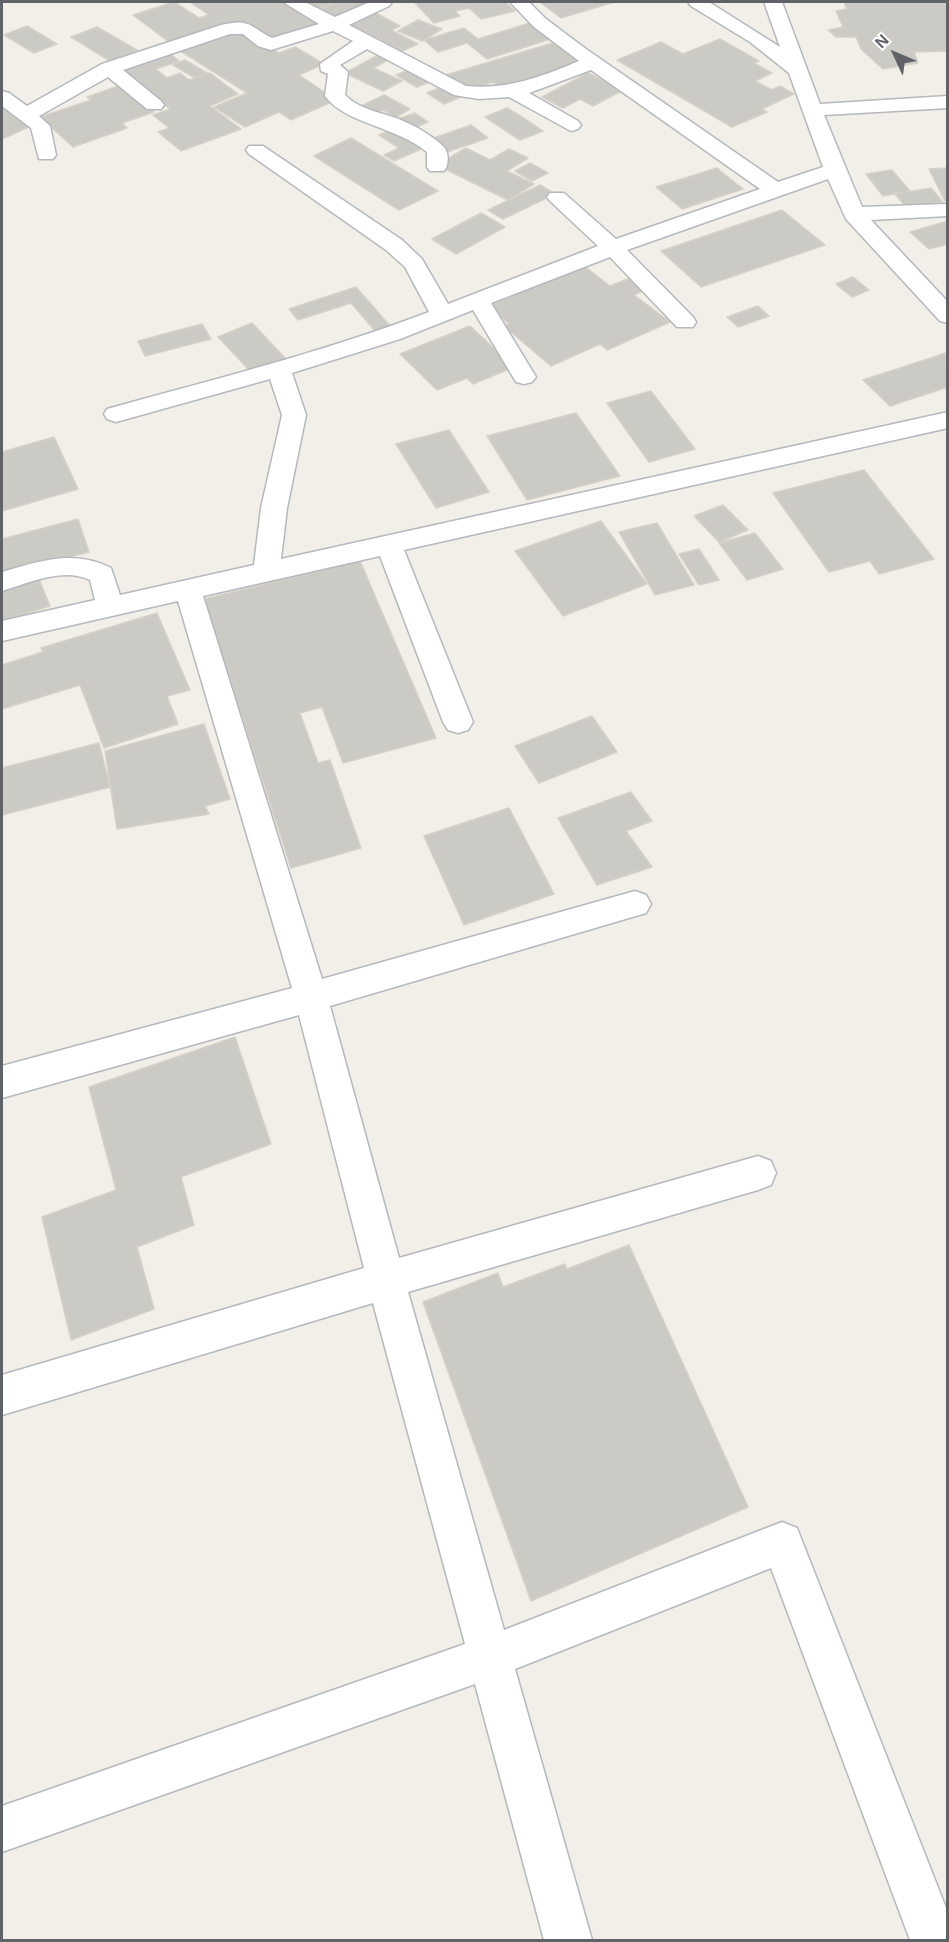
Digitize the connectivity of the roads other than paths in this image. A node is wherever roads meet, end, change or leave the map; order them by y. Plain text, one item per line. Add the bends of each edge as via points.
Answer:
1 (292, 2) edge
2 (383, 2) edge
3 (519, 2) edge
4 (697, 2) edge
5 (773, 2) edge
6 (335, 26) junction
7 (364, 42) junction
8 (593, 62) junction
9 (109, 68) junction
10 (799, 71) junction
11 (516, 93) junction
12 (2, 97) edge
13 (948, 102) edge
14 (154, 105) dead end
15 (813, 110) junction
16 (26, 115) junction
17 (571, 125) dead end
18 (256, 150) dead end
19 (45, 155) dead end
20 (437, 167) dead end
21 (834, 170) junction
22 (776, 190) junction
23 (557, 197) dead end
24 (948, 210) edge
25 (854, 214) junction
26 (613, 248) junction
27 (478, 300) junction
28 (442, 315) junction
29 (948, 316) edge
30 (685, 322) dead end
31 (279, 369) junction
32 (524, 377) dead end
33 (116, 414) dead end
34 (948, 420) edge
35 (389, 546) junction
36 (266, 573) junction
37 (2, 581) edge
38 (188, 590) junction
39 (110, 608) junction
40 (2, 630) edge
41 (458, 722) dead end
42 (635, 904) dead end
43 (311, 997) junction
44 (2, 1082) edge
45 (758, 1173) dead end
46 (386, 1280) junction
47 (2, 1395) edge
48 (489, 1657) junction
49 (2, 1829) edge
50 (568, 1941) edge
51 (934, 1941) edge

1 - 6 street
2 - 6 street
3 - 8 street via 540,23
4 - 10 street via 756,38
5 - 10 street
6 - 7 street
6 - 9 street via 275,44 261,40 253,30 236,27
7 - 11 street via 461,91
7 - 20 street via 329,64 340,77 335,96 351,109 428,142 437,151
8 - 11 street
8 - 22 street
9 - 14 street
9 - 16 street
10 - 15 street
11 - 17 street
12 - 16 street
13 - 15 street
15 - 21 street
16 - 19 street via 39,126
18 - 28 street via 394,245 414,264
21 - 22 street
21 - 25 street
22 - 26 street
23 - 26 street
24 - 25 street
25 - 29 street
26 - 27 street
26 - 30 street
27 - 28 street
27 - 32 street
28 - 31 street
31 - 33 street
31 - 36 street via 294,415 274,508
34 - 35 street
35 - 36 street
35 - 41 street
36 - 38 street
37 - 39 street via 78,564 102,575
38 - 39 street
38 - 43 street
39 - 40 street
42 - 43 street
43 - 44 street
43 - 46 street
45 - 46 street
46 - 47 street
46 - 48 street
48 - 49 street
48 - 50 street
48 - 51 street via 782,1543

